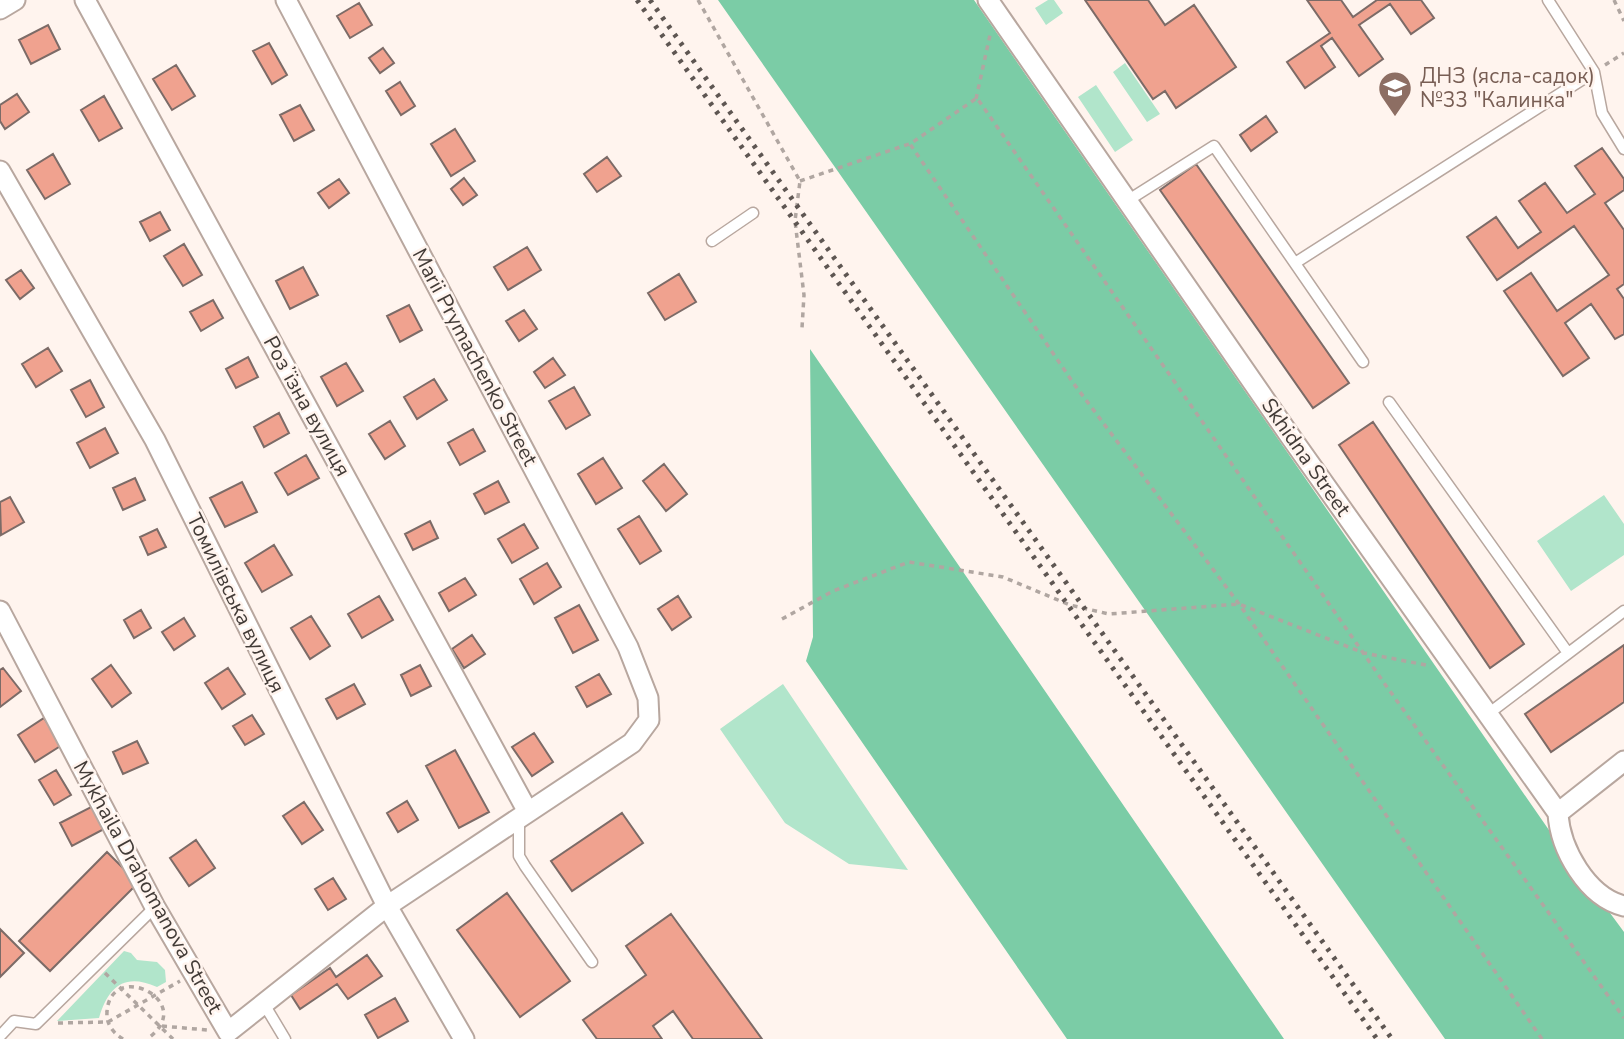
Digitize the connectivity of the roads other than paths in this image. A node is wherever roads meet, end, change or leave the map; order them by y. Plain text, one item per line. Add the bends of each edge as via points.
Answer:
1 (15, 0) edge
2 (85, 0) edge
3 (286, 0) edge
4 (1548, 0) edge
5 (992, 5) edge
6 (0, 9) edge
7 (1594, 72) junction
8 (1624, 149) edge
9 (0, 171) edge
10 (1126, 201) junction
11 (753, 214) dead end
12 (712, 241) dead end
13 (1295, 263) junction
14 (1363, 362) dead end
15 (1390, 402) dead end
16 (0, 611) edge
17 (1624, 611) edge
18 (1568, 653) junction
19 (1488, 714) junction
20 (649, 720) joint
21 (1624, 761) edge
22 (1558, 813) junction
23 (523, 815) junction
24 (387, 906) junction
25 (1624, 906) edge
26 (155, 907) junction
27 (592, 962) dead end
28 (264, 1004) junction
29 (224, 1035) edge
30 (0, 1036) edge
31 (285, 1039) edge
32 (464, 1039) edge

1 - 6 street
2 - 23 street, Розʼїзна вулиця
3 - 20 street, Marii Prymachenko Street via 628,647 648,698
4 - 7 lane
5 - 10 street, Skhidna Street
7 - 8 lane via 1602,113
7 - 13 lane
9 - 24 street, Томилівська вулиця via 155,440
10 - 13 lane via 1214,146
10 - 19 street, Skhidna Street
11 - 12 lane
13 - 14 lane
15 - 18 lane
16 - 26 street, Mykhaila Drahomanova Street
17 - 18 lane
18 - 19 lane
19 - 22 street, Skhidna Street
20 - 23 street, Mykhaila Drahomanova Street via 632,743
21 - 22 street
22 - 25 street, Skhidna Street via 1567,853 1599,893
23 - 24 street, Mykhaila Drahomanova Street
23 - 27 lane via 519,856
24 - 28 street, Mykhaila Drahomanova Street
24 - 32 street, Томилівська вулиця
26 - 29 street, Mykhaila Drahomanova Street
26 - 30 lane via 36,1024 14,1021
28 - 29 street, Mykhaila Drahomanova Street
28 - 31 lane

